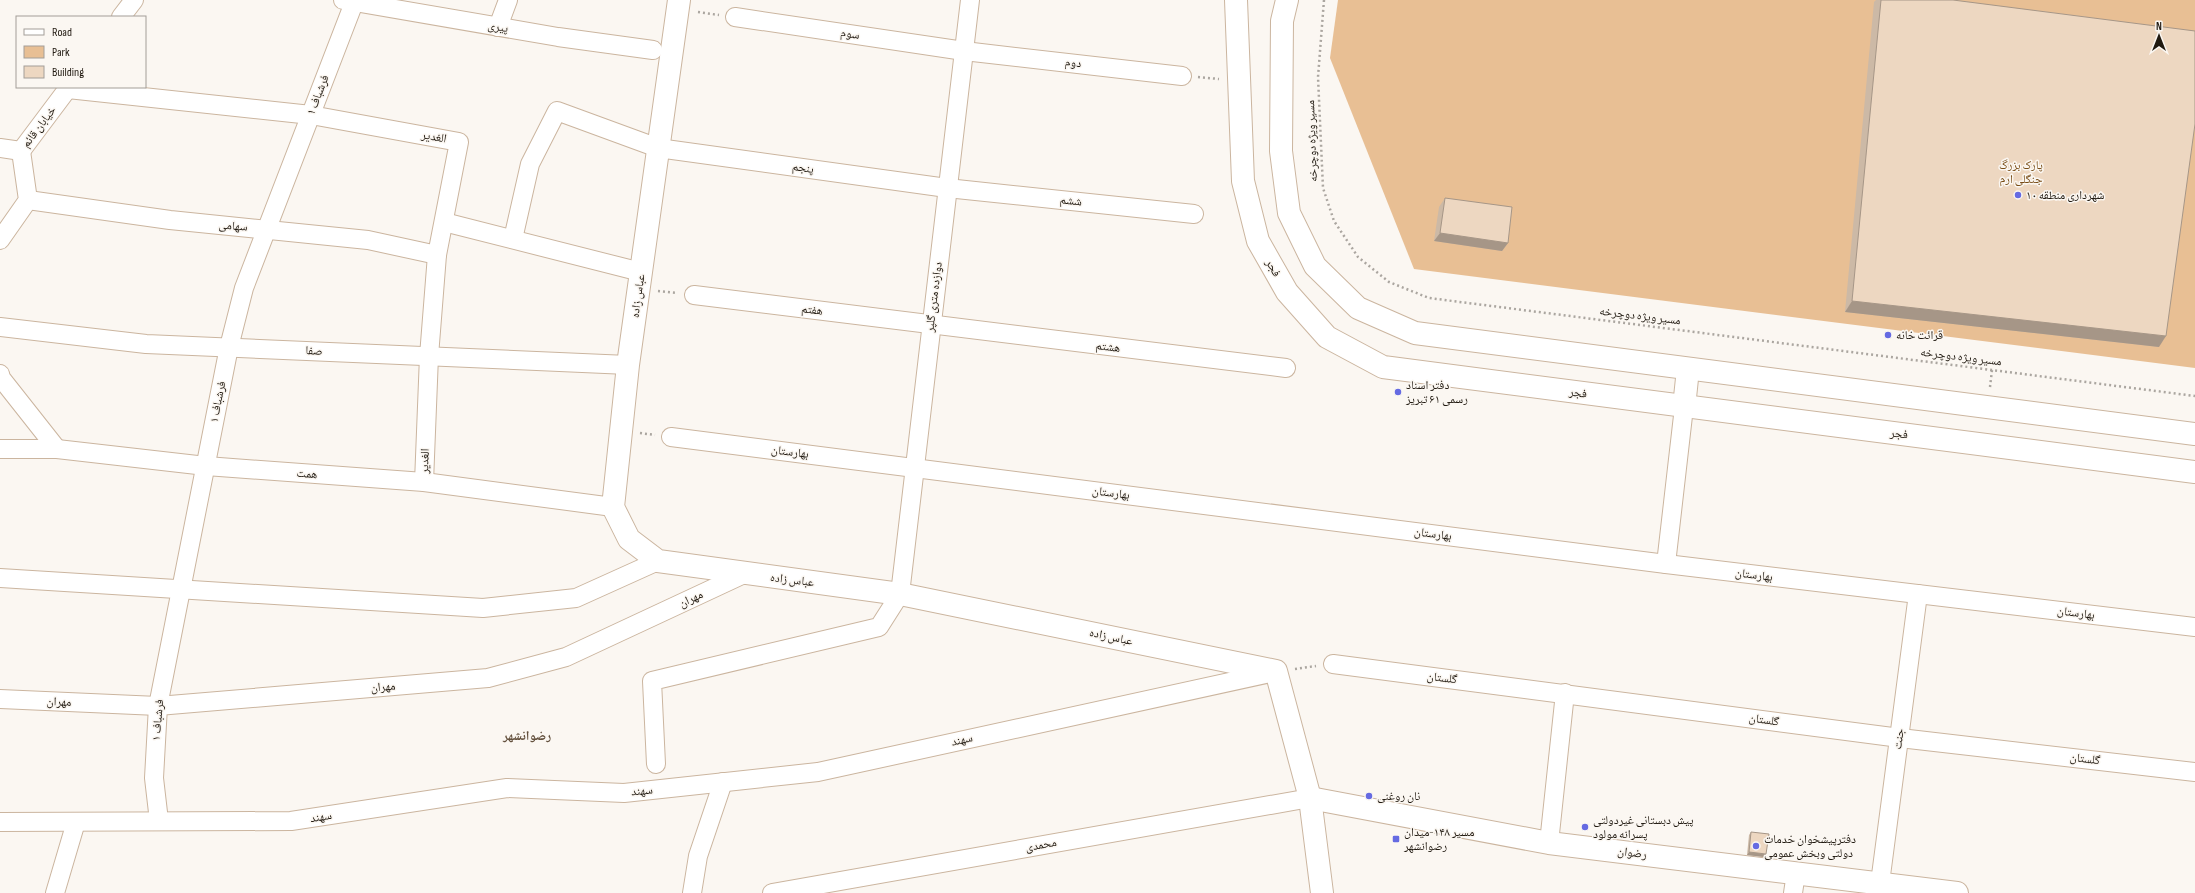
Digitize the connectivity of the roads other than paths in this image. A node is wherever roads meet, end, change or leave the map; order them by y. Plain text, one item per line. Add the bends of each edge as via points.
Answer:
1 (134, 0) edge
2 (508, 0) edge
3 (970, 0) edge
4 (1236, 0) edge
5 (1287, 0) edge
6 (350, 1) edge
7 (678, 5) edge
8 (122, 16) edge
9 (735, 17) road end
10 (498, 27) junction
11 (653, 50) dead end
12 (964, 51) junction
13 (1182, 76) road end
14 (68, 88) edge
15 (311, 115) junction
16 (0, 148) edge
17 (658, 148) junction
18 (21, 151) junction
19 (948, 188) junction
20 (28, 200) junction
21 (1194, 214) dead end
22 (444, 222) junction
23 (268, 229) junction
24 (512, 239) junction
25 (0, 240) edge
26 (437, 255) junction
27 (640, 280) junction
28 (694, 295) road end
29 (931, 325) junction
30 (0, 327) edge
31 (229, 347) junction
32 (429, 356) junction
33 (628, 365) junction
34 (1286, 368) dead end
35 (1688, 369) junction
36 (0, 374) edge
37 (1684, 407) junction
38 (2195, 434) edge
39 (671, 437) road end
40 (0, 449) edge
41 (56, 449) junction
42 (206, 466) junction
43 (914, 467) junction
44 (2195, 472) edge
45 (424, 482) junction
46 (613, 507) junction
47 (658, 561) junction
48 (1666, 564) junction
49 (744, 574) junction
50 (0, 578) edge
51 (180, 590) junction
52 (900, 594) junction
53 (1918, 594) junction
54 (2195, 627) edge
55 (1333, 664) road end
56 (1276, 671) junction
57 (1565, 693) junction
58 (0, 699) edge
59 (158, 706) junction
60 (1900, 738) junction
61 (656, 764) dead end
62 (2195, 772) edge
63 (723, 782) junction
64 (1310, 798) junction
65 (0, 822) edge
66 (76, 822) junction
67 (159, 822) junction
68 (1549, 843) junction
69 (1795, 883) edge
70 (1880, 883) junction
71 (55, 893) edge
72 (692, 893) edge
73 (772, 893) edge
74 (1322, 893) edge
75 (1957, 893) edge

1 - 8 street
2 - 10 street
3 - 12 street, دوازده متری گلپر
4 - 37 main road, فجر via 1242,182 1258,241 1287,292 1327,337 1383,367
5 - 35 main road via 1282,21 1281,151 1289,213 1315,266 1358,308 1415,334
6 - 10 street, پیری
6 - 15 street, فرشباف ۱
7 - 17 main road, عباس زاده
9 - 12 street, سوم
10 - 11 street, پیری
12 - 13 street, دوم
12 - 19 street, دوازده متری گلپر
14 - 15 street, الغدیر
14 - 18 street, خیابان قائم
15 - 22 street, الغدیر via 459,142
15 - 23 street, فرشباف ۱
16 - 18 street, خیابان قائم
17 - 19 street, پنجم
17 - 24 street, پنجم via 557,111 530,164
17 - 27 main road, عباس زاده
18 - 20 street
19 - 21 street, ششم
19 - 29 street, دوازده متری گلپر
20 - 23 street, سهامی via 170,220
20 - 25 street
22 - 24 street
22 - 26 street, الغدیر
23 - 26 street, سهامی via 368,240
23 - 31 street, فرشباف ۱ via 244,288
24 - 27 street
26 - 32 street, الغدیر
27 - 33 main road, عباس زاده
28 - 29 street, هفتم
29 - 34 street, هشتم
29 - 43 street, دوازده متری گلپر
30 - 31 street, صفا via 146,344
31 - 32 street, صفا
31 - 42 street, فرشباف ۱
32 - 33 street, صفا
32 - 45 street, الغدیر
33 - 46 main road, عباس زاده
35 - 37 main road
35 - 38 main road
36 - 41 street
37 - 44 main road, فجر
37 - 48 street
39 - 43 street, بهارستان
40 - 41 street, همت
41 - 42 street, همت
42 - 45 street, همت
42 - 51 street, فرشباف ۱
43 - 48 street, بهارستان
43 - 52 street, دوازده متری گلپر
45 - 46 street, همت
46 - 47 main road, عباس زاده via 629,539
47 - 49 main road, عباس زاده
47 - 51 street via 576,598 483,608
48 - 53 street, بهارستان
49 - 52 main road, عباس زاده
49 - 59 street, مهران via 566,657 488,678
50 - 51 street
51 - 59 street, فرشباف ۱
52 - 56 main road, عباس زاده
52 - 61 street via 879,627 652,681
53 - 54 street, بهارستان
53 - 60 street, جنت
55 - 57 street, گلستان
56 - 63 street, سهند via 818,772
56 - 64 main road
57 - 60 street, گلستان
57 - 68 street
58 - 59 street, مهران
59 - 67 street, فرشباف ۱ via 154,778
60 - 62 street, گلستان
60 - 70 street, جنت
63 - 67 street, سهند via 624,793 507,788 291,821
63 - 72 street via 698,856
64 - 68 main road, رضوان
64 - 73 street, محمدی
64 - 74 main road
65 - 66 street, سهند
66 - 67 street, سهند
66 - 71 street
68 - 69 main road, رضوان
69 - 70 main road, رضوان
70 - 75 main road, رضوان

